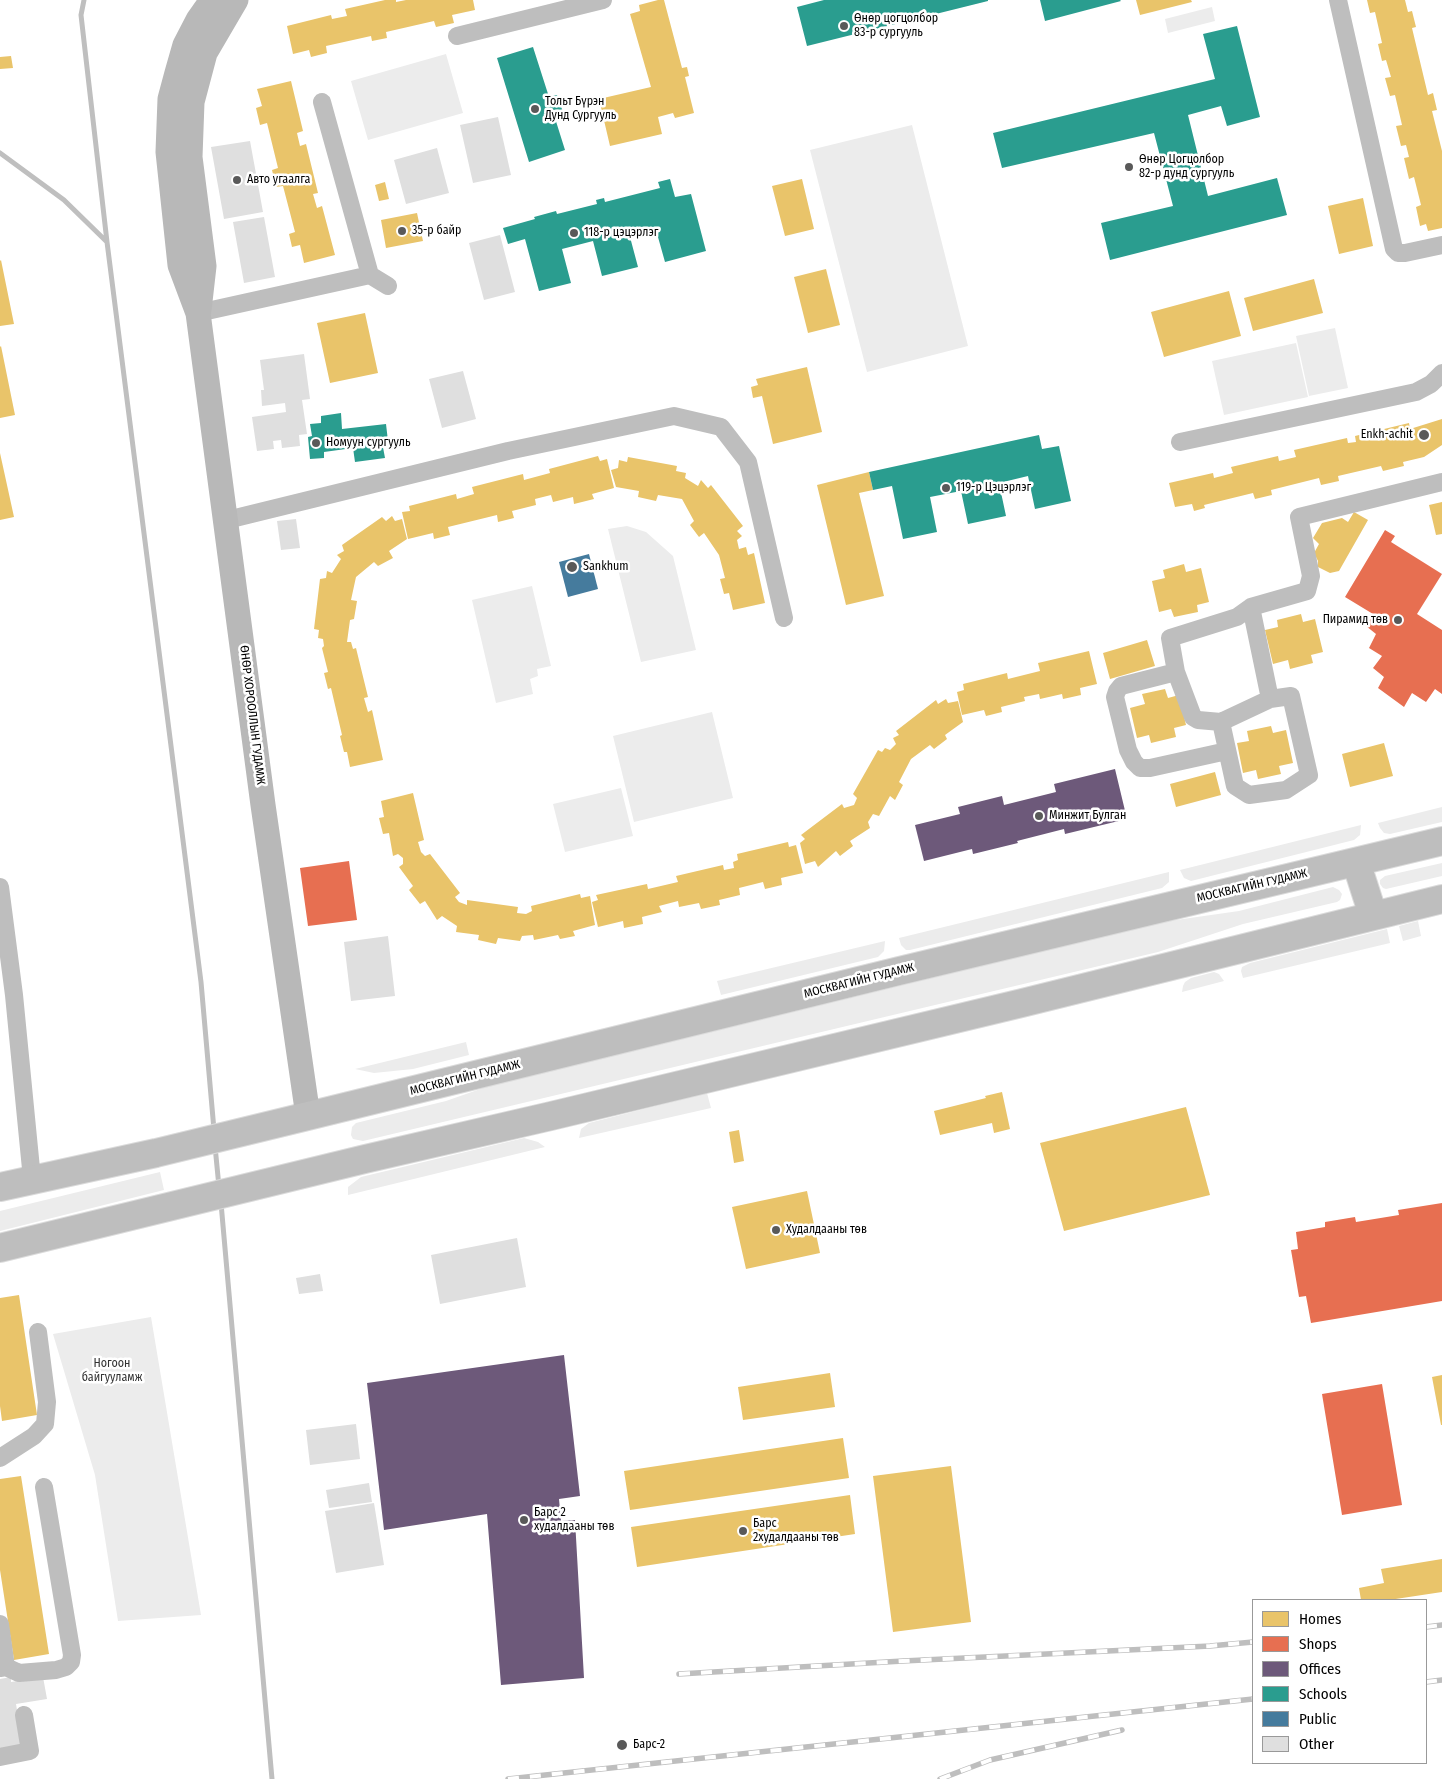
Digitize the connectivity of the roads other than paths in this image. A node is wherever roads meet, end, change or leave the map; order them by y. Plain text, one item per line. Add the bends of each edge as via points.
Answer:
1 (212, 0) edge
2 (236, 0) edge
3 (603, 0) edge
4 (1338, 0) edge
5 (457, 36) dead end
6 (322, 102) dead end
7 (1442, 245) edge
8 (370, 275) junction
9 (388, 286) dead end
10 (198, 313) junction
11 (1442, 373) edge
12 (1180, 442) dead end
13 (1442, 482) edge
14 (227, 520) junction
15 (1251, 606) junction
16 (784, 618) dead end
17 (1176, 672) junction
18 (1270, 700) junction
19 (1221, 722) junction
20 (1227, 751) junction
21 (1442, 841) edge
22 (1356, 862) junction
23 (0, 886) edge
24 (1442, 899) edge
25 (1373, 915) junction
26 (308, 1116) junction
27 (32, 1179) junction
28 (0, 1187) edge
29 (0, 1248) edge
30 (38, 1332) dead end
31 (0, 1458) edge
32 (44, 1487) dead end
33 (0, 1624) edge
34 (3, 1668) edge
35 (24, 1715) dead end
36 (0, 1757) edge

1 - 10 main road, ӨНӨР ХОРООЛЛЫН ГУДАМЖ via 184,45 170,99 168,124 180,265
2 - 10 main road, ӨНӨР ХОРООЛЛЫН ГУДАМЖ via 205,53 192,102 190,158 204,266
3 - 5 street
4 - 7 street via 1394,248 1398,253 1405,253
6 - 8 street
8 - 9 street
8 - 10 street
10 - 14 main road, ӨНӨР ХОРООЛЛЫН ГУДАМЖ
11 - 12 street via 1416,392
13 - 15 street via 1299,517 1311,576 1307,591
14 - 16 street via 508,451 674,416 722,427 748,462
14 - 26 main road, ӨНӨР ХОРООЛЛЫН ГУДАМЖ via 263,806
15 - 17 street via 1237,617 1170,638
15 - 18 street
17 - 19 street via 1193,717
17 - 20 street via 1121,686 1117,691 1115,698 1134,762 1140,768 1150,768
18 - 19 street
18 - 20 street via 1291,696 1309,775 1286,790 1249,795 1235,786
19 - 20 street
21 - 22 highway, МОСКВАГИЙН ГУДАМЖ
22 - 25 highway
22 - 26 highway, МОСКВАГИЙН ГУДАМЖ
23 - 27 street
24 - 25 highway
25 - 29 highway via 1022,1003
26 - 27 highway, МОСКВАГИЙН ГУДАМЖ
27 - 28 highway, МОСКВАГИЙН ГУДАМЖ
30 - 31 street via 47,1402 45,1424 34,1436
32 - 34 street via 71,1662 56,1670 19,1673
33 - 34 street
35 - 36 street via 30,1751

